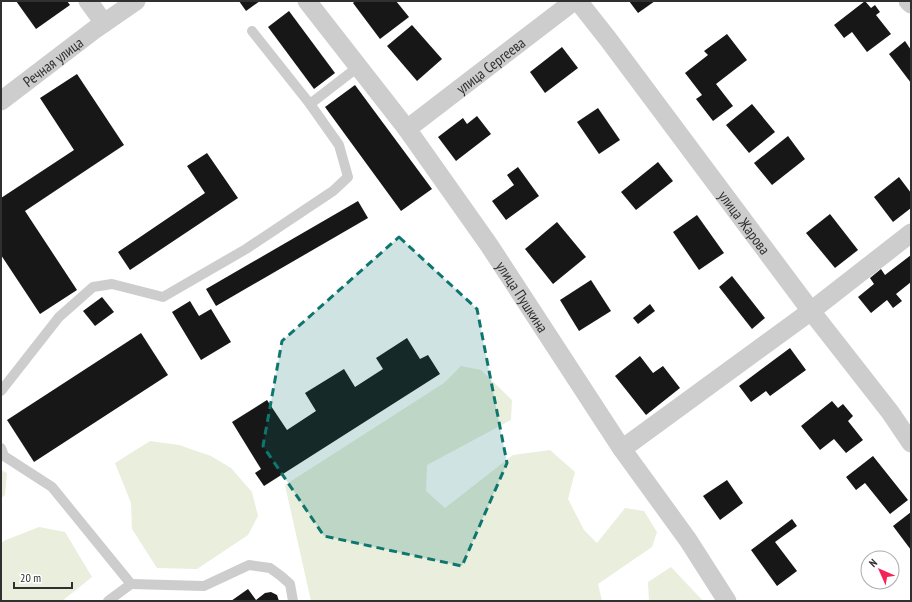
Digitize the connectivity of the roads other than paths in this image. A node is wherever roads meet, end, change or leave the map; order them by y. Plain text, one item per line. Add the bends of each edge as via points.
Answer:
1 (88, 1) edge
2 (136, 1) edge
3 (307, 1) edge
4 (574, 1) edge
5 (578, 1) edge
6 (908, 1) edge
7 (911, 4) edge
8 (104, 23) junction
9 (252, 32) dead end
10 (358, 67) junction
11 (1, 101) edge
12 (310, 104) junction
13 (407, 129) junction
14 (911, 233) edge
15 (811, 311) junction
16 (1, 390) edge
17 (911, 443) edge
18 (1, 448) edge
19 (622, 449) junction
20 (131, 584) junction
21 (108, 601) edge
22 (293, 601) edge
23 (727, 601) edge

1 - 8 street
2 - 8 street, Речная улица
3 - 10 street, улица Пушкина
4 - 13 street, улица Сергеева
5 - 15 street, улица Жарова
6 - 7 street
8 - 11 street, Речная улица
9 - 12 lane
10 - 12 lane
10 - 13 street, улица Пушкина
12 - 16 lane via 339,145 348,177 333,191 246,249 163,297 112,284 93,287 59,316
13 - 19 street, улица Пушкина via 490,246
14 - 15 street
15 - 17 street, улица Жарова
15 - 19 street
18 - 20 lane via 4,456 52,487
19 - 23 street, улица Пушкина via 688,540
20 - 21 lane
20 - 22 lane via 204,586 249,565 270,568 281,576 290,584

